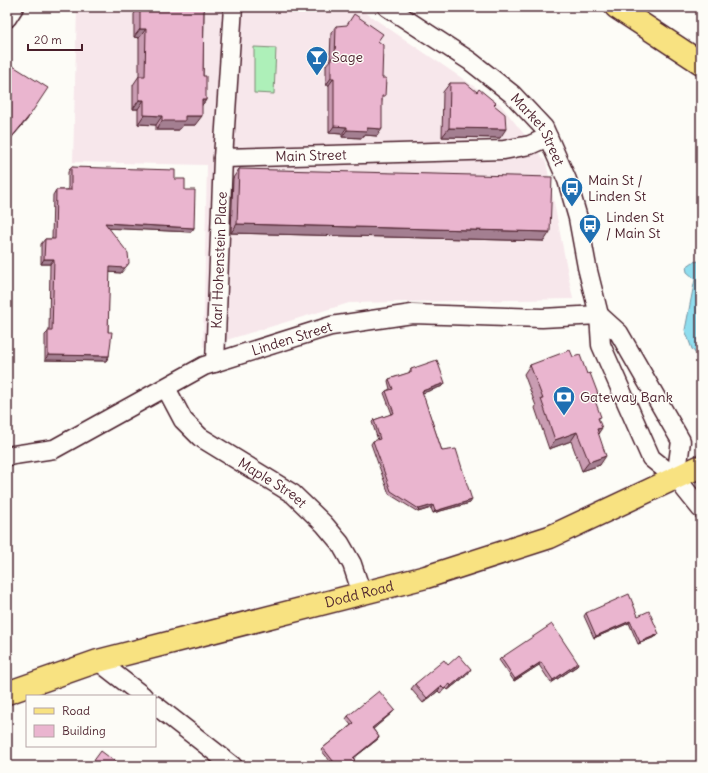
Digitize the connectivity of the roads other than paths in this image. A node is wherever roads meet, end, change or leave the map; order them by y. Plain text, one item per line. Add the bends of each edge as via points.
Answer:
1 (14, 7) edge
2 (233, 7) edge
3 (387, 7) edge
4 (616, 7) edge
5 (7, 18) edge
6 (701, 63) edge
7 (548, 137) junction
8 (223, 158) junction
9 (599, 315) junction
10 (216, 363) junction
11 (166, 388) junction
12 (7, 456) edge
13 (701, 466) edge
14 (676, 478) junction
15 (701, 508) edge
16 (362, 594) junction
17 (98, 661) junction
18 (7, 693) edge
19 (142, 695) edge
20 (156, 706) edge
21 (234, 766) edge

1 - 5 street
2 - 8 street
3 - 7 street, Market Street via 470,61 512,94 544,128
4 - 6 main road
7 - 8 street, Main Street via 530,145 504,150
7 - 9 street, Market Street via 567,180 578,218 586,267
8 - 10 street, Karl Hohenstein Place
9 - 10 street, Linden Street via 542,318 412,314 330,326
9 - 14 street, Market Street via 600,345 651,458
9 - 14 street via 619,333 681,441
10 - 11 street, Linden Street via 204,366
11 - 12 street, Linden Street via 54,449
11 - 16 street, Maple Street via 183,420 200,437 293,494 324,524 340,543 352,564
13 - 14 main road, Dodd Road
14 - 15 street, Market Street
14 - 16 main road, Dodd Road via 550,537 426,577
16 - 17 main road, Dodd Road
17 - 18 main road, Dodd Road
17 - 19 street
20 - 21 street

